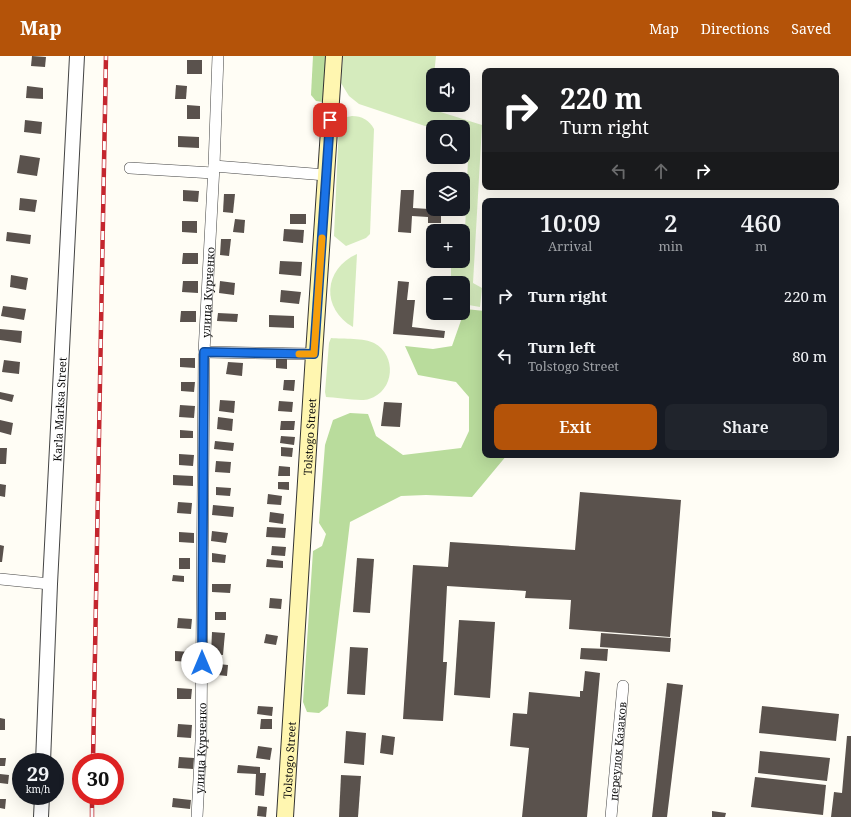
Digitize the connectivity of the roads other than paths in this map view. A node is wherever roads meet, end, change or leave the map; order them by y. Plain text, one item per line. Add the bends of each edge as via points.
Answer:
1 (77, 56) edge
2 (218, 56) edge
3 (334, 56) edge
4 (130, 168) dead end
5 (213, 170) junction
6 (326, 175) junction
7 (204, 352) junction
8 (314, 354) junction
9 (0, 579) edge
10 (50, 584) junction
11 (623, 686) dead end
12 (43, 753) edge
13 (42, 805) edge
14 (41, 817) edge
15 (197, 817) edge
16 (285, 817) edge
17 (611, 817) edge

1 - 10 street, Karla Marksa Street
2 - 5 street, улица Курченко
3 - 6 main road, Tolstogo Street
4 - 5 street
5 - 6 street
5 - 7 street, улица Курченко
6 - 8 main road, Tolstogo Street
7 - 8 street
7 - 15 street, улица Курченко via 201,741
8 - 16 main road, Tolstogo Street
9 - 10 street
10 - 12 street, Karla Marksa Street
11 - 17 street, переулок Казаков
13 - 14 street

